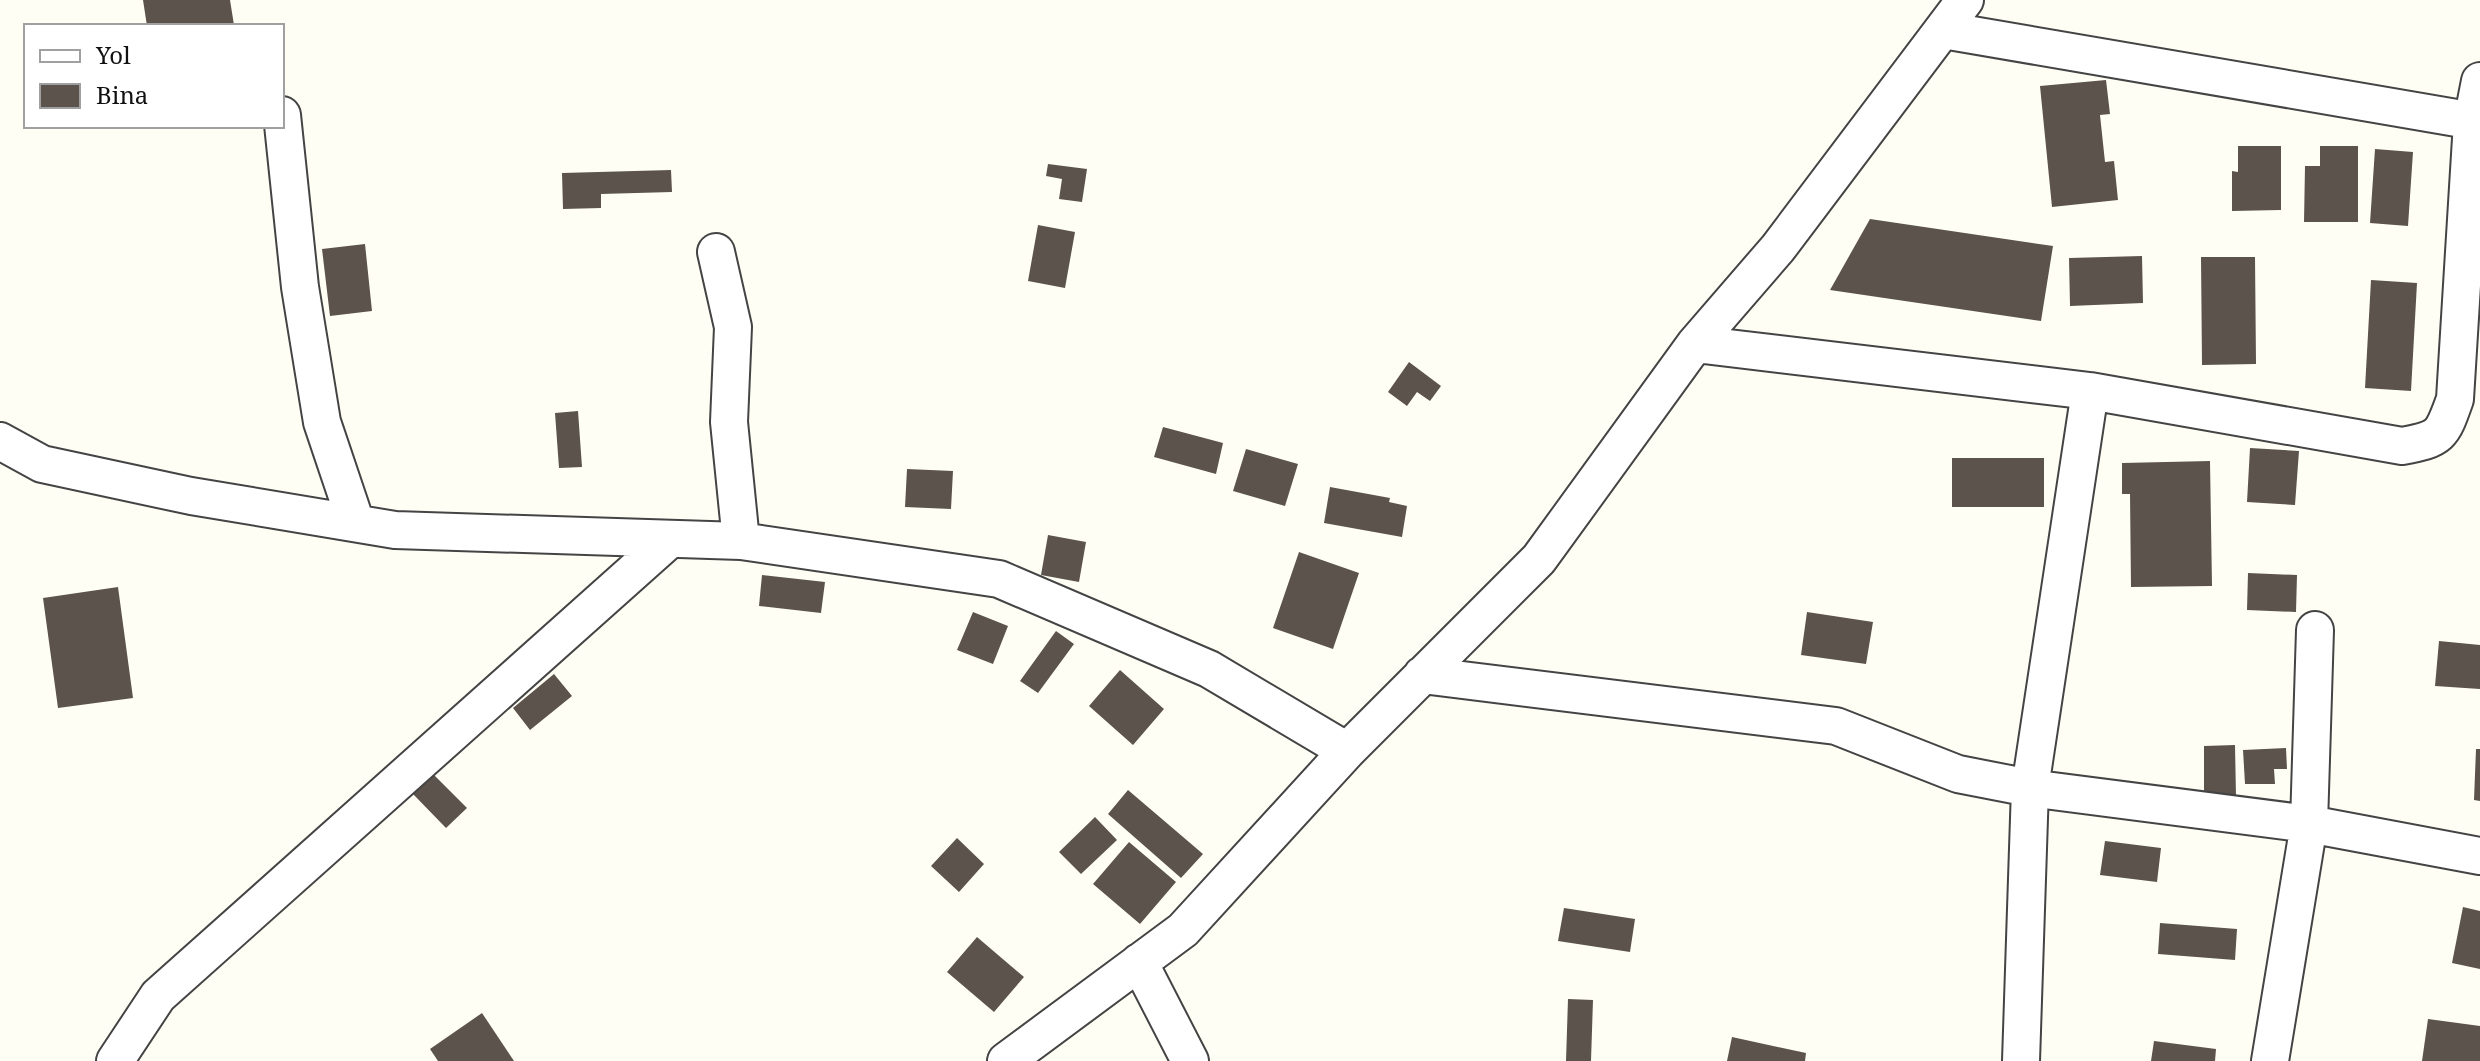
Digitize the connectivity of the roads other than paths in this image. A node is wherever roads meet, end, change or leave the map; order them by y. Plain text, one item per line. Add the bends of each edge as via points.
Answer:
1 (1965, 0) edge
2 (1943, 30) junction
3 (2480, 81) edge
4 (2476, 122) edge
5 (283, 128) edge
6 (716, 252) dead end
7 (1695, 344) junction
8 (2090, 391) junction
9 (0, 441) edge
10 (356, 523) junction
11 (670, 539) junction
12 (741, 541) junction
13 (2315, 630) dead end
14 (1422, 675) junction
15 (1347, 751) junction
16 (2030, 788) junction
17 (2309, 824) junction
18 (2480, 856) edge
19 (1139, 962) junction
20 (115, 1061) edge
21 (1006, 1061) edge
22 (1190, 1061) edge
23 (2021, 1061) edge
24 (2270, 1061) edge

1 - 2 street
2 - 4 street
2 - 7 street via 1778,248
3 - 4 street
4 - 8 street via 2455,399 2444,431 2431,441 2402,446
5 - 10 street via 300,287 322,422
6 - 12 street via 733,327 729,422
7 - 8 street
7 - 14 street via 1539,559
8 - 16 street
9 - 10 street via 42,464
10 - 11 street via 395,530
11 - 12 street
11 - 20 street via 158,996
12 - 15 street via 999,579 1209,669
13 - 17 street
14 - 15 street
14 - 16 street via 1836,726 1958,774
15 - 19 street via 1183,930
16 - 17 street
16 - 23 street
17 - 18 street
17 - 24 street
19 - 21 street
19 - 22 street

